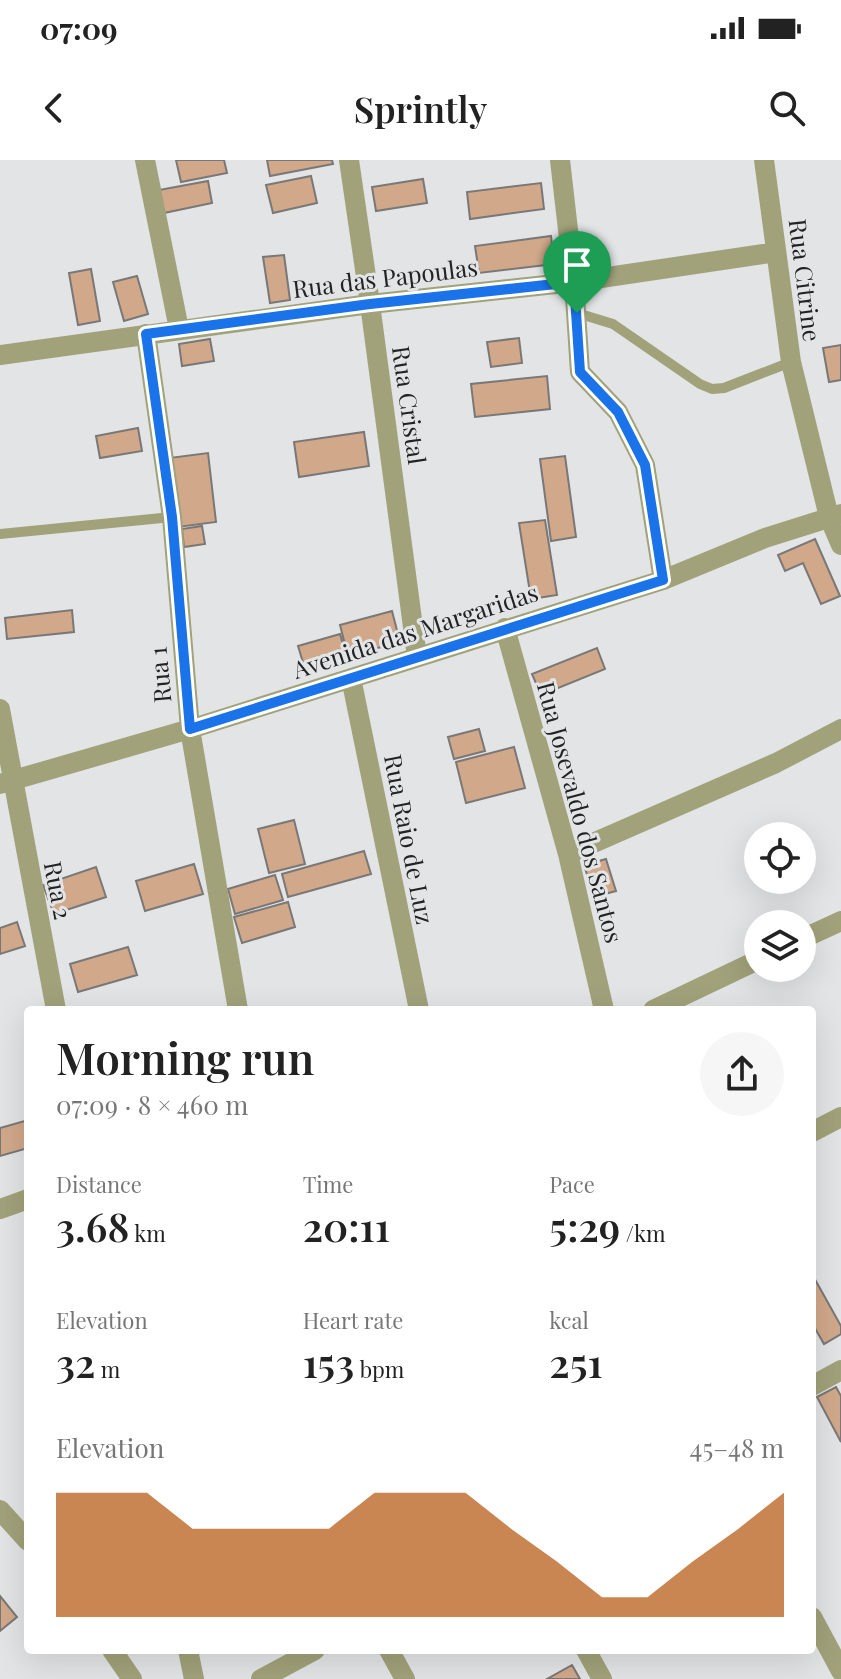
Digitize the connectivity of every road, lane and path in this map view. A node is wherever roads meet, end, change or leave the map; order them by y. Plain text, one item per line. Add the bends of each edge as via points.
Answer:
1 (145, 160) edge
2 (349, 160) edge
3 (560, 160) edge
4 (764, 160) edge
5 (776, 252) junction
6 (574, 282) junction
7 (370, 304) junction
8 (577, 313) junction
9 (179, 329) junction
10 (146, 334) junction
11 (0, 355) edge
12 (791, 362) junction
13 (835, 516) edge
14 (172, 517) junction
15 (0, 534) edge
16 (841, 545) edge
17 (663, 580) junction
18 (505, 628) junction
19 (417, 657) junction
20 (351, 678) junction
21 (0, 709) edge
22 (190, 729) junction
23 (841, 729) edge
24 (6, 782) edge
25 (568, 854) junction
26 (841, 921) edge
27 (816, 933) edge
28 (744, 967) edge
29 (55, 1006) edge
30 (237, 1006) edge
31 (418, 1006) edge
32 (603, 1006) edge
33 (661, 1006) edge
34 (841, 1117) edge
35 (816, 1130) edge
36 (24, 1200) edge
37 (0, 1209) edge
38 (841, 1370) edge
39 (816, 1384) edge
40 (0, 1510) edge
41 (24, 1537) edge
42 (816, 1624) edge
43 (115, 1654) edge
44 (189, 1654) edge
45 (308, 1654) edge
46 (391, 1654) edge
47 (588, 1654) edge
48 (841, 1671) edge
49 (132, 1679) edge
50 (194, 1679) edge
51 (261, 1679) edge
52 (405, 1679) edge
53 (602, 1679) edge

1 - 9 street
2 - 7 street, Rua Cristal
3 - 6 street
4 - 5 street, Rua Citrine
5 - 6 street, Rua das Papoulas
5 - 12 street, Rua Citrine
6 - 7 street, Rua das Papoulas
6 - 8 street
7 - 9 street, Rua das Papoulas
7 - 19 street, Rua Cristal
8 - 12 lane via 613,324 712,389
8 - 17 street via 580,372 618,412 645,465
9 - 10 street, Rua das Papoulas
10 - 11 street, Rua das Papoulas
10 - 14 street, Rua 1
12 - 13 street, Rua Citrine
13 - 16 street, Rua Citrine
13 - 17 street, Avenida das Margaridas
14 - 15 lane
14 - 22 street, Rua 1
17 - 18 street, Avenida das Margaridas
18 - 19 street, Avenida das Margaridas
18 - 25 street, Rua Josevaldo dos Santos
19 - 20 street, Avenida das Margaridas
20 - 22 street, Avenida das Margaridas
20 - 31 street, Rua Raio de Luz
21 - 24 street, Rua 2
22 - 24 street, Avenida das Margaridas
22 - 30 street, Rua 1
23 - 25 street
24 - 29 street, Rua 2
25 - 32 street, Rua Josevaldo dos Santos
26 - 27 street
28 - 33 street
34 - 35 street
36 - 37 street
38 - 39 street
40 - 41 street
42 - 48 street
43 - 49 street
44 - 50 street
45 - 51 street
46 - 52 street
47 - 53 street

